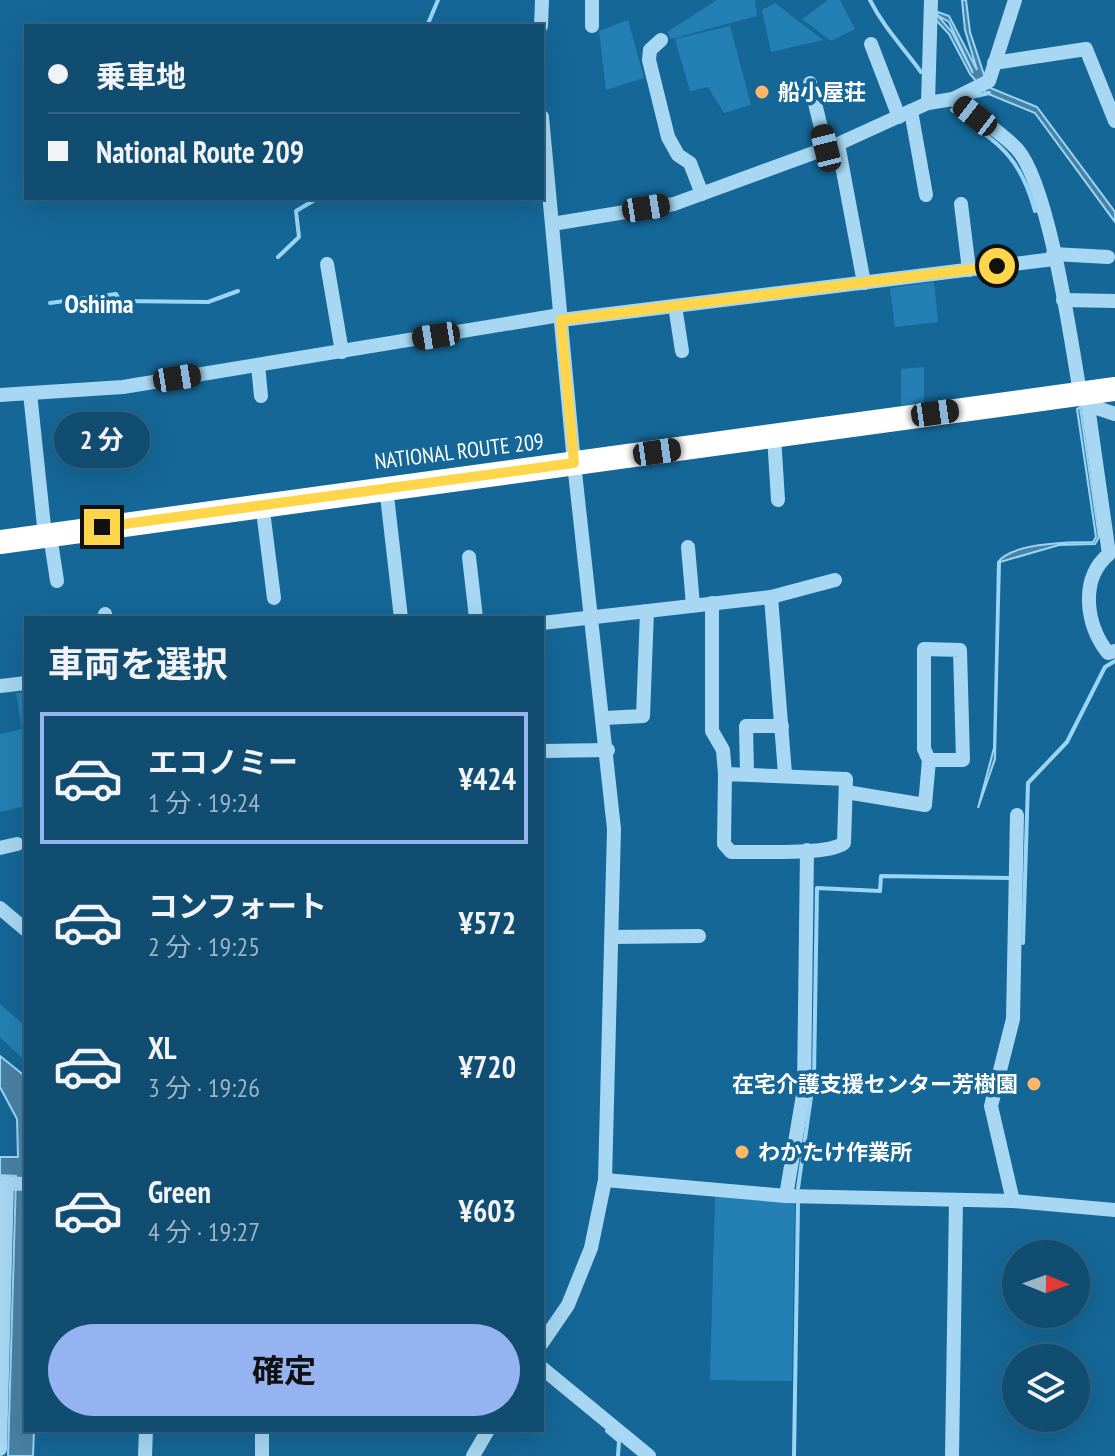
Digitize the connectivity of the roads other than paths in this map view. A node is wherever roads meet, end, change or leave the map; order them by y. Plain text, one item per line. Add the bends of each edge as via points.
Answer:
1 (542, 0) edge
2 (592, 0) edge
3 (931, 0) edge
4 (1015, 0) edge
5 (541, 24) edge
6 (592, 26) dead end
7 (661, 40) dead end
8 (871, 44) dead end
9 (994, 63) junction
10 (810, 83) dead end
11 (1110, 93) edge
12 (953, 99) junction
13 (928, 103) junction
14 (905, 114) junction
15 (1115, 121) edge
16 (544, 138) edge
17 (832, 146) junction
18 (702, 194) junction
19 (926, 195) dead end
20 (961, 204) dead end
21 (552, 224) junction
22 (1054, 256) junction
23 (1108, 257) dead end
24 (327, 264) dead end
25 (969, 270) junction
26 (864, 283) junction
27 (1063, 300) junction
28 (1115, 301) edge
29 (675, 306) junction
30 (560, 318) junction
31 (682, 351) dead end
32 (342, 352) junction
33 (258, 365) junction
34 (1115, 389) edge
35 (30, 393) junction
36 (0, 395) edge
37 (261, 396) dead end
38 (1085, 397) junction
39 (1115, 414) edge
40 (774, 436) junction
41 (574, 463) junction
42 (386, 487) junction
43 (778, 500) dead end
44 (262, 503) junction
45 (48, 535) junction
46 (0, 542) edge
47 (688, 547) dead end
48 (469, 557) dead end
49 (835, 580) dead end
50 (57, 581) dead end
51 (771, 597) junction
52 (274, 598) dead end
53 (712, 603) junction
54 (693, 605) junction
55 (647, 611) junction
56 (401, 616) edge
57 (476, 616) edge
58 (592, 618) junction
59 (544, 623) edge
60 (1115, 651) edge
61 (24, 683) edge
62 (0, 686) edge
63 (604, 718) junction
64 (782, 726) junction
65 (608, 750) junction
66 (544, 751) edge
67 (929, 760) junction
68 (747, 773) junction
69 (725, 774) junction
70 (785, 774) junction
71 (846, 792) junction
72 (1017, 815) dead end
73 (17, 844) dead end
74 (0, 848) edge
75 (807, 850) junction
76 (0, 908) edge
77 (24, 928) edge
78 (699, 936) dead end
79 (612, 937) junction
80 (605, 1180) junction
81 (3, 1183) edge
82 (24, 1184) edge
83 (786, 1196) junction
84 (956, 1200) junction
85 (1013, 1201) junction
86 (1115, 1210) edge
87 (544, 1340) edge
88 (544, 1370) edge
89 (146, 1432) edge
90 (262, 1432) edge
91 (487, 1432) edge
92 (627, 1438) junction
93 (0, 1449) edge
94 (145, 1456) edge
95 (262, 1456) edge
96 (473, 1456) edge
97 (626, 1456) edge
98 (649, 1456) edge
99 (952, 1456) edge

1 - 5 street
2 - 6 street
3 - 13 street
4 - 9 street
7 - 18 street via 650,50 649,60 668,137 690,163
8 - 14 street
9 - 11 street via 1086,49
9 - 12 street via 989,81
10 - 17 street
11 - 15 street
12 - 13 street
12 - 22 street via 1017,149 1034,177
13 - 14 street
14 - 17 street
14 - 19 street
16 - 21 street
17 - 18 street
17 - 26 street
18 - 21 street via 674,204
20 - 25 street
21 - 30 street
22 - 23 street
22 - 25 street
22 - 27 street
24 - 32 street
25 - 26 street
26 - 29 street
27 - 28 street
27 - 38 street
29 - 30 street
29 - 31 street
30 - 32 street
30 - 41 street
32 - 33 street
33 - 35 street via 123,387
33 - 37 street
34 - 38 highway, NATIONAL ROUTE 209
35 - 36 street
35 - 45 street
38 - 39 street
38 - 40 highway, NATIONAL ROUTE 209
38 - 60 street via 1109,554 1093,574 1090,620 1108,653
40 - 41 highway, NATIONAL ROUTE 209
40 - 43 street
41 - 42 highway, NATIONAL ROUTE 209
41 - 58 street
42 - 44 highway, NATIONAL ROUTE 209
42 - 56 street
44 - 45 highway, NATIONAL ROUTE 209
44 - 52 street
45 - 46 highway, NATIONAL ROUTE 209
45 - 50 street
47 - 54 street
48 - 57 street
49 - 51 street
51 - 53 street
51 - 64 street
53 - 54 street
53 - 69 street via 712,731 723,750
54 - 55 street
55 - 58 street
55 - 63 street via 643,716
58 - 59 street
58 - 63 street
61 - 62 street
63 - 65 street
64 - 68 street via 746,726
64 - 70 street
65 - 66 street
65 - 79 street via 614,829
67 - 67 street via 924,749 924,649 960,650 963,760
67 - 71 street via 925,805
68 - 69 street
68 - 70 street
69 - 75 street via 724,844 731,852
70 - 71 street via 846,779
71 - 75 street via 844,843
72 - 85 street via 1013,1019 991,1106
73 - 74 street
75 - 83 street via 804,1089
76 - 77 street
78 - 79 street
79 - 80 street
80 - 83 street
80 - 87 street via 591,1248 568,1305
81 - 82 street
81 - 93 street
83 - 84 street
84 - 85 street
84 - 99 street
85 - 86 street
88 - 92 street
89 - 94 street
90 - 95 street
91 - 96 street
92 - 97 street
92 - 98 street

